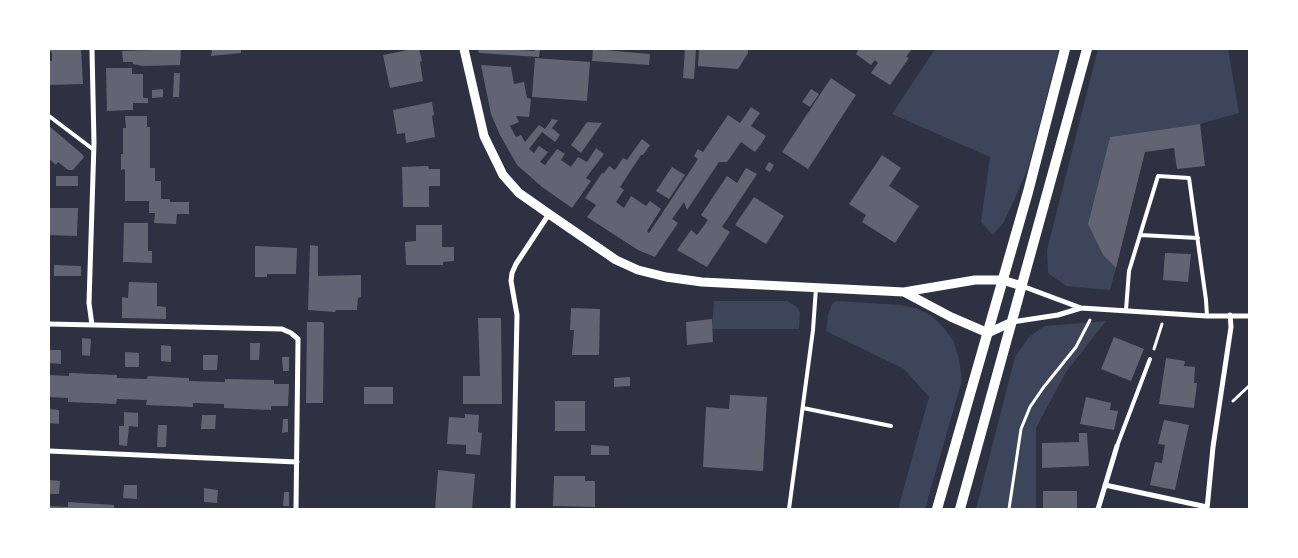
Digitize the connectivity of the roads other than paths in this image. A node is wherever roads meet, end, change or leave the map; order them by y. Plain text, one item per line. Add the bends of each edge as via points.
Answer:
1 (92, 49) edge
2 (464, 49) edge
3 (1065, 49) edge
4 (1087, 49) edge
5 (49, 116) edge
6 (94, 150) junction
7 (549, 214) junction
8 (1140, 235) junction
9 (1198, 238) junction
10 (1002, 280) junction
11 (1022, 286) junction
12 (816, 288) junction
13 (904, 292) junction
14 (1081, 308) junction
15 (1126, 310) junction
16 (1207, 316) junction
17 (1230, 316) junction
18 (1249, 316) edge
19 (1012, 322) junction
20 (49, 324) edge
21 (92, 325) junction
22 (988, 333) junction
23 (1150, 359) road end
24 (803, 408) junction
25 (891, 426) dead end
26 (1118, 446) joint
27 (49, 452) edge
28 (297, 462) junction
29 (1105, 485) junction
30 (1207, 508) edge
31 (296, 509) edge
32 (513, 509) edge
33 (789, 509) edge
34 (937, 509) edge
35 (960, 509) edge
36 (1098, 509) edge

1 - 6 street
2 - 7 street via 484,136 493,157 519,193
3 - 10 main road
4 - 11 main road
5 - 6 lane
6 - 21 street via 89,303
7 - 12 street via 616,260 638,270 702,282
7 - 32 street via 516,264 511,281 517,315
8 - 9 lane
8 - 9 lane via 1158,176 1189,178
8 - 15 lane via 1129,271
9 - 16 lane
10 - 11 street
10 - 13 street via 961,282
10 - 22 main road
11 - 14 street
11 - 19 main road
12 - 13 street
12 - 24 lane
13 - 22 street
14 - 15 street
14 - 19 street
15 - 16 street
16 - 17 street
17 - 18 street
17 - 30 street
19 - 22 street
19 - 35 main road
20 - 21 street
21 - 28 street via 282,329 291,333 298,339
22 - 34 main road
23 - 26 lane
24 - 25 lane
24 - 33 lane
26 - 29 street
27 - 28 street
28 - 31 street
29 - 30 street
29 - 36 street

